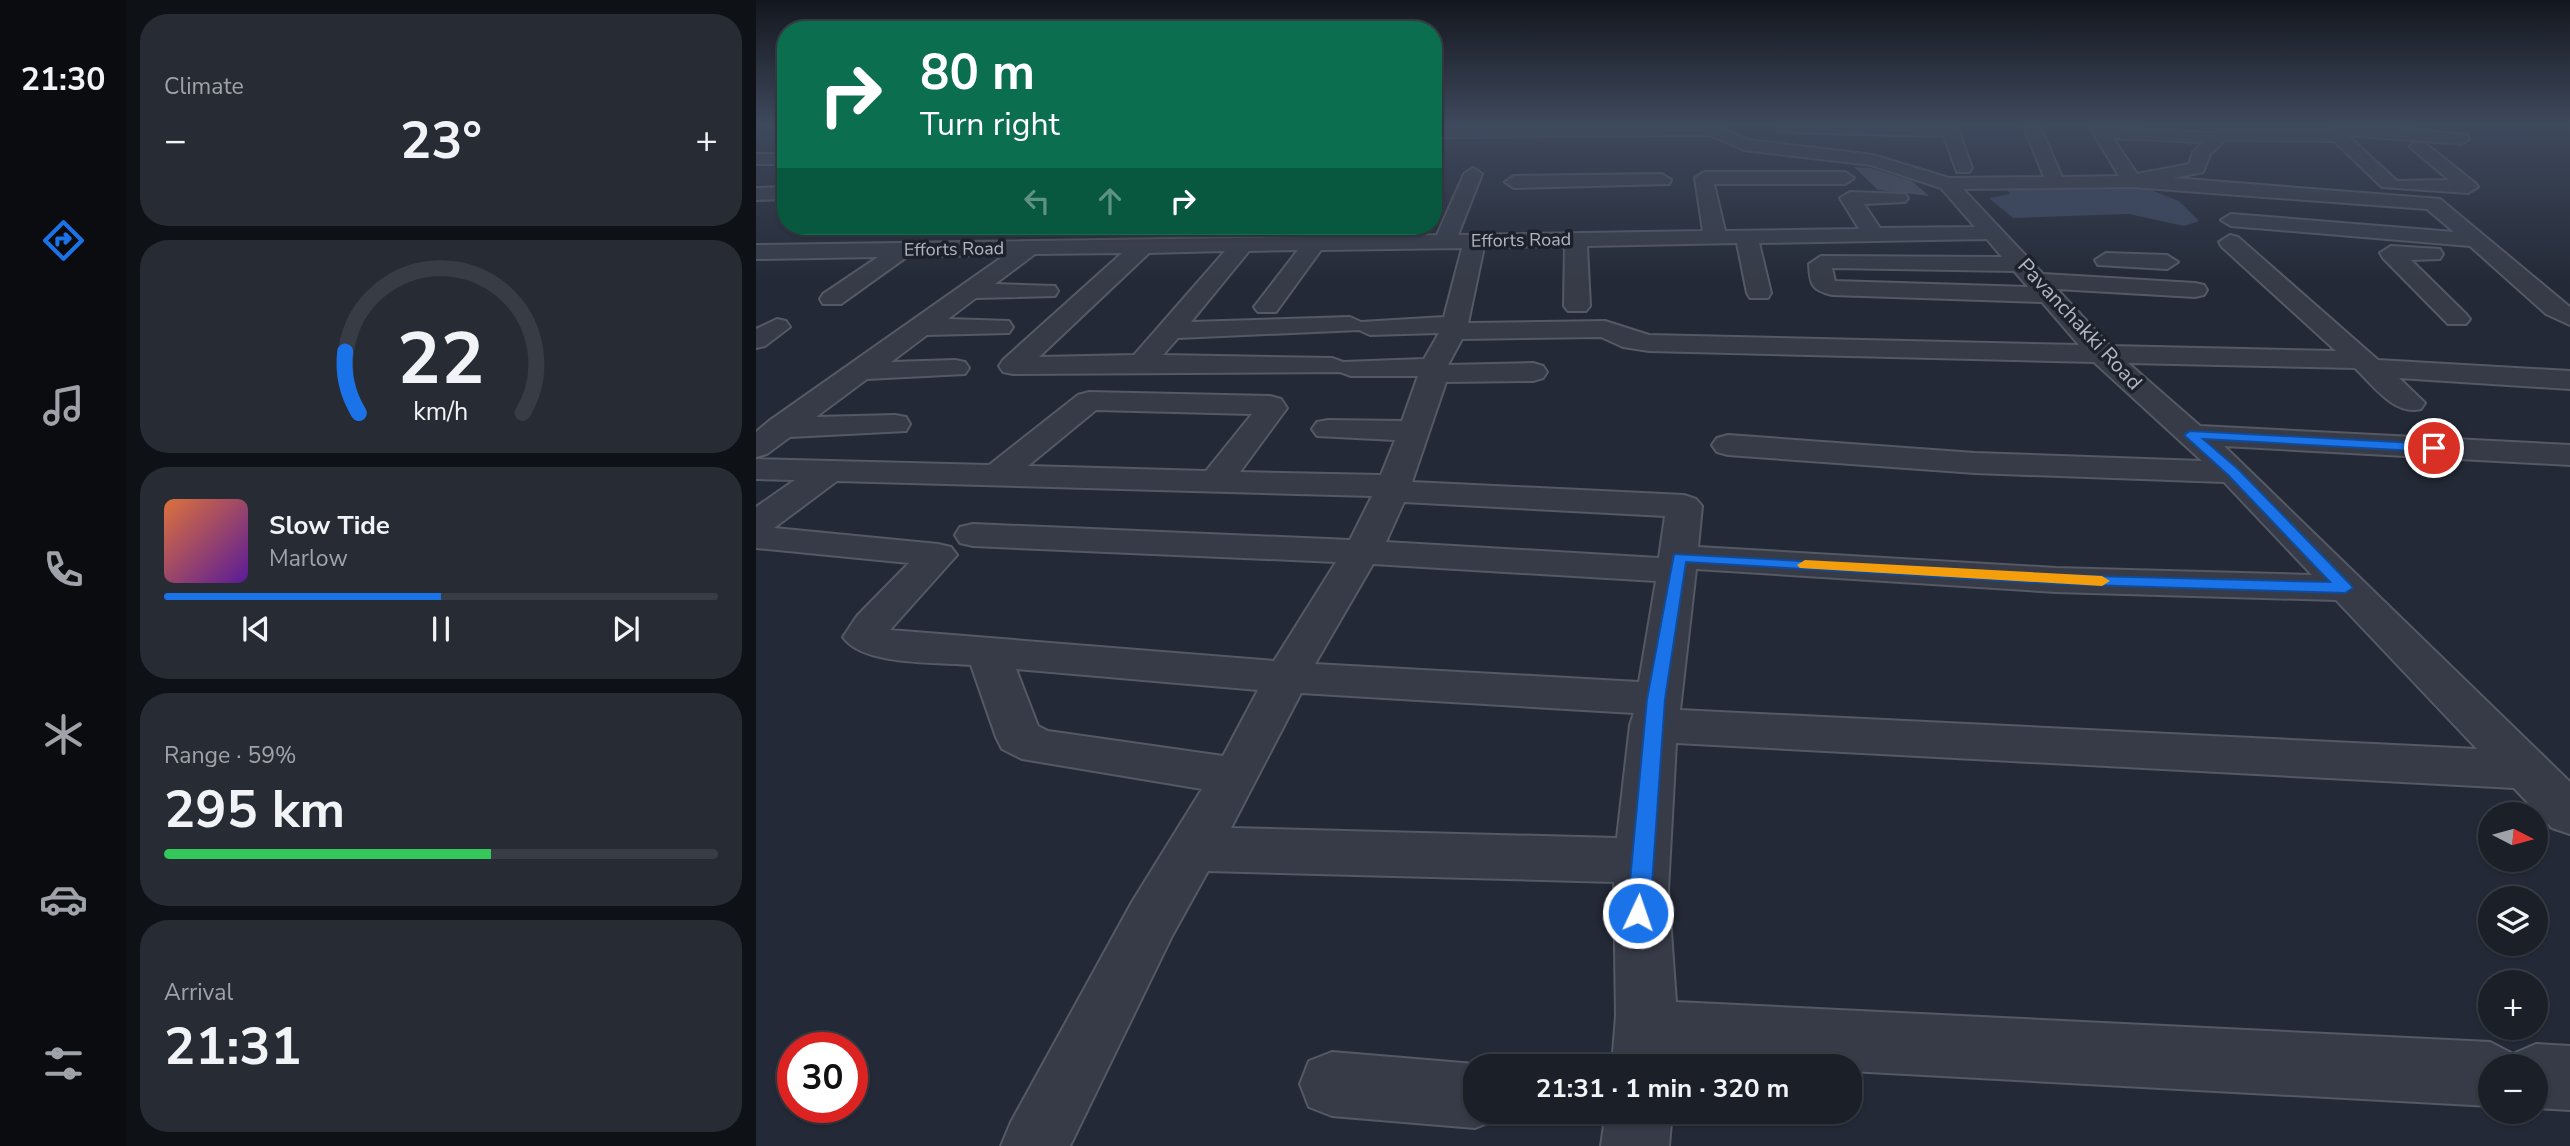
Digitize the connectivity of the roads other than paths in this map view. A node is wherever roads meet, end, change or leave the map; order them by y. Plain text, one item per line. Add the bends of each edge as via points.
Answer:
1 (1472, 177) edge
2 (1538, 177) edge
3 (1605, 177) edge
4 (1767, 177) edge
5 (1946, 177) edge
6 (1972, 177) edge
7 (2053, 177) edge
8 (2130, 177) edge
9 (2148, 177) edge
10 (2301, 177) edge
11 (2384, 177) edge
12 (2457, 177) edge
13 (1662, 180) dead end
14 (2132, 181) junction
15 (2055, 182) junction
16 (1514, 183) dead end
17 (2389, 183) junction
18 (777, 193) edge
19 (756, 194) edge
20 (1898, 198) dead end
21 (1708, 199) junction
22 (1733, 199) dead end
23 (1609, 214) dead end
24 (777, 231) dead end
25 (1872, 233) junction
26 (1992, 233) junction
27 (892, 235) edge
28 (1082, 235) edge
29 (1186, 235) edge
30 (1268, 235) edge
31 (1359, 235) edge
32 (1379, 235) edge
33 (1746, 235) junction
34 (1715, 236) junction
35 (1029, 237) edge
36 (1576, 239) junction
37 (1605, 239) junction
38 (2476, 240) junction
39 (1460, 241) junction
40 (756, 242) edge
41 (1315, 243) junction
42 (1254, 245) junction
43 (1175, 246) junction
44 (1142, 247) junction
45 (1065, 248) junction
46 (904, 249) junction
47 (867, 250) junction
48 (756, 252) edge
49 (2497, 258) junction
50 (2085, 259) dead end
51 (2167, 261) dead end
52 (2034, 271) junction
53 (2195, 290) dead end
54 (969, 291) junction
55 (1046, 291) dead end
56 (1759, 293) dead end
57 (832, 299) dead end
58 (1577, 306) dead end
59 (1267, 307) dead end
60 (2570, 317) edge
61 (2456, 319) dead end
62 (919, 327) junction
63 (1000, 327) dead end
64 (1170, 330) junction
65 (1443, 349) junction
66 (2103, 355) junction
67 (1142, 363) junction
68 (2367, 364) junction
69 (955, 368) dead end
70 (859, 371) junction
71 (1533, 372) dead end
72 (2570, 380) edge
73 (2410, 403) dead end
74 (895, 424) dead end
75 (780, 428) junction
76 (1328, 429) dead end
77 (1414, 431) junction
78 (2190, 435) junction
79 (1728, 445) dead end
80 (756, 447) edge
81 (2570, 455) edge
82 (756, 469) edge
83 (828, 471) junction
84 (2233, 472) junction
85 (996, 476) junction
86 (1216, 481) junction
87 (1393, 488) junction
88 (756, 524) edge
89 (973, 535) dead end
90 (756, 537) edge
91 (1361, 552) junction
92 (1678, 564) junction
93 (2345, 588) junction
94 (988, 652) junction
95 (1287, 677) junction
96 (1655, 712) junction
97 (2526, 770) junction
98 (1235, 776) junction
99 (2570, 814) edge
100 (1193, 849) junction
101 (1641, 861) junction
102 (1647, 1048) edge
103 (2478, 1074) edge
104 (2548, 1077) edge
105 (2570, 1078) edge
106 (1332, 1083) dead end
107 (1463, 1095) edge
108 (1638, 1124) edge
109 (1035, 1146) edge
110 (1635, 1146) edge

1 - 39 street
2 - 16 street
3 - 13 street
4 - 21 street via 1704,178
5 - 26 street, Pavanchakki Road
6 - 15 street
7 - 15 street
8 - 14 street
9 - 14 street
10 - 17 street
11 - 17 street
12 - 17 street via 2469,187
14 - 15 street
14 - 38 street via 2433,203
18 - 19 street
20 - 25 street via 1850,198
21 - 22 street
21 - 34 street
23 - 37 street
24 - 40 street
25 - 26 street, Efforts Road
25 - 33 street, Efforts Road
26 - 52 street, Pavanchakki Road
27 - 47 street
28 - 45 street
29 - 43 street
30 - 42 street
31 - 41 street, Efforts Road
32 - 39 street, Efforts Road
33 - 34 street, Efforts Road
33 - 56 street
34 - 37 street, Efforts Road
35 - 45 street, Efforts Road
35 - 46 street, Efforts Road via 995,248
35 - 54 street
36 - 37 street, Efforts Road
36 - 39 street, Efforts Road
36 - 58 street
38 - 49 street
38 - 68 street via 2231,231
39 - 65 street
41 - 42 street, Efforts Road
41 - 59 street
42 - 43 street, Efforts Road
42 - 64 street
43 - 44 street, Efforts Road
44 - 45 street, Efforts Road
44 - 67 street via 1013,366
46 - 47 street, Efforts Road
46 - 57 street
47 - 48 street, Efforts Road
49 - 60 street
49 - 61 street via 2391,253
50 - 51 street
52 - 52 street via 1829,261 1820,264 1822,284 1832,288
52 - 53 street
52 - 66 street, Pavanchakki Road
54 - 55 street
54 - 62 street
62 - 63 street
62 - 70 street
64 - 65 street via 1360,326
64 - 67 street
65 - 66 street via 1597,329 1639,343
65 - 67 street via 1341,367
65 - 71 street
65 - 77 street
66 - 68 street
66 - 78 street, Pavanchakki Road
68 - 72 street
68 - 73 street
69 - 70 street
70 - 75 street
74 - 75 street
75 - 80 street
76 - 77 street
77 - 87 street
78 - 81 street
78 - 84 street, Pavanchakki Road
79 - 84 street via 1975,463
82 - 83 street
83 - 85 street
83 - 88 street
84 - 93 street, Pavanchakki Road
85 - 86 street
85 - 86 street via 1089,401 1270,405
86 - 87 street
87 - 91 street
87 - 92 street via 1684,506
89 - 91 street
90 - 94 street via 938,555 864,638 875,643
91 - 92 street
91 - 95 street
92 - 93 street
92 - 96 street
93 - 97 street, Pavanchakki Road
94 - 95 street
94 - 98 street via 1019,737 1039,747
95 - 96 street
95 - 98 street
96 - 97 street
96 - 101 street
97 - 99 street, Pavanchakki Road
98 - 100 street
100 - 101 street
100 - 109 street
101 - 102 street via 1638,913
102 - 103 street
104 - 105 street
106 - 107 street
108 - 110 street

